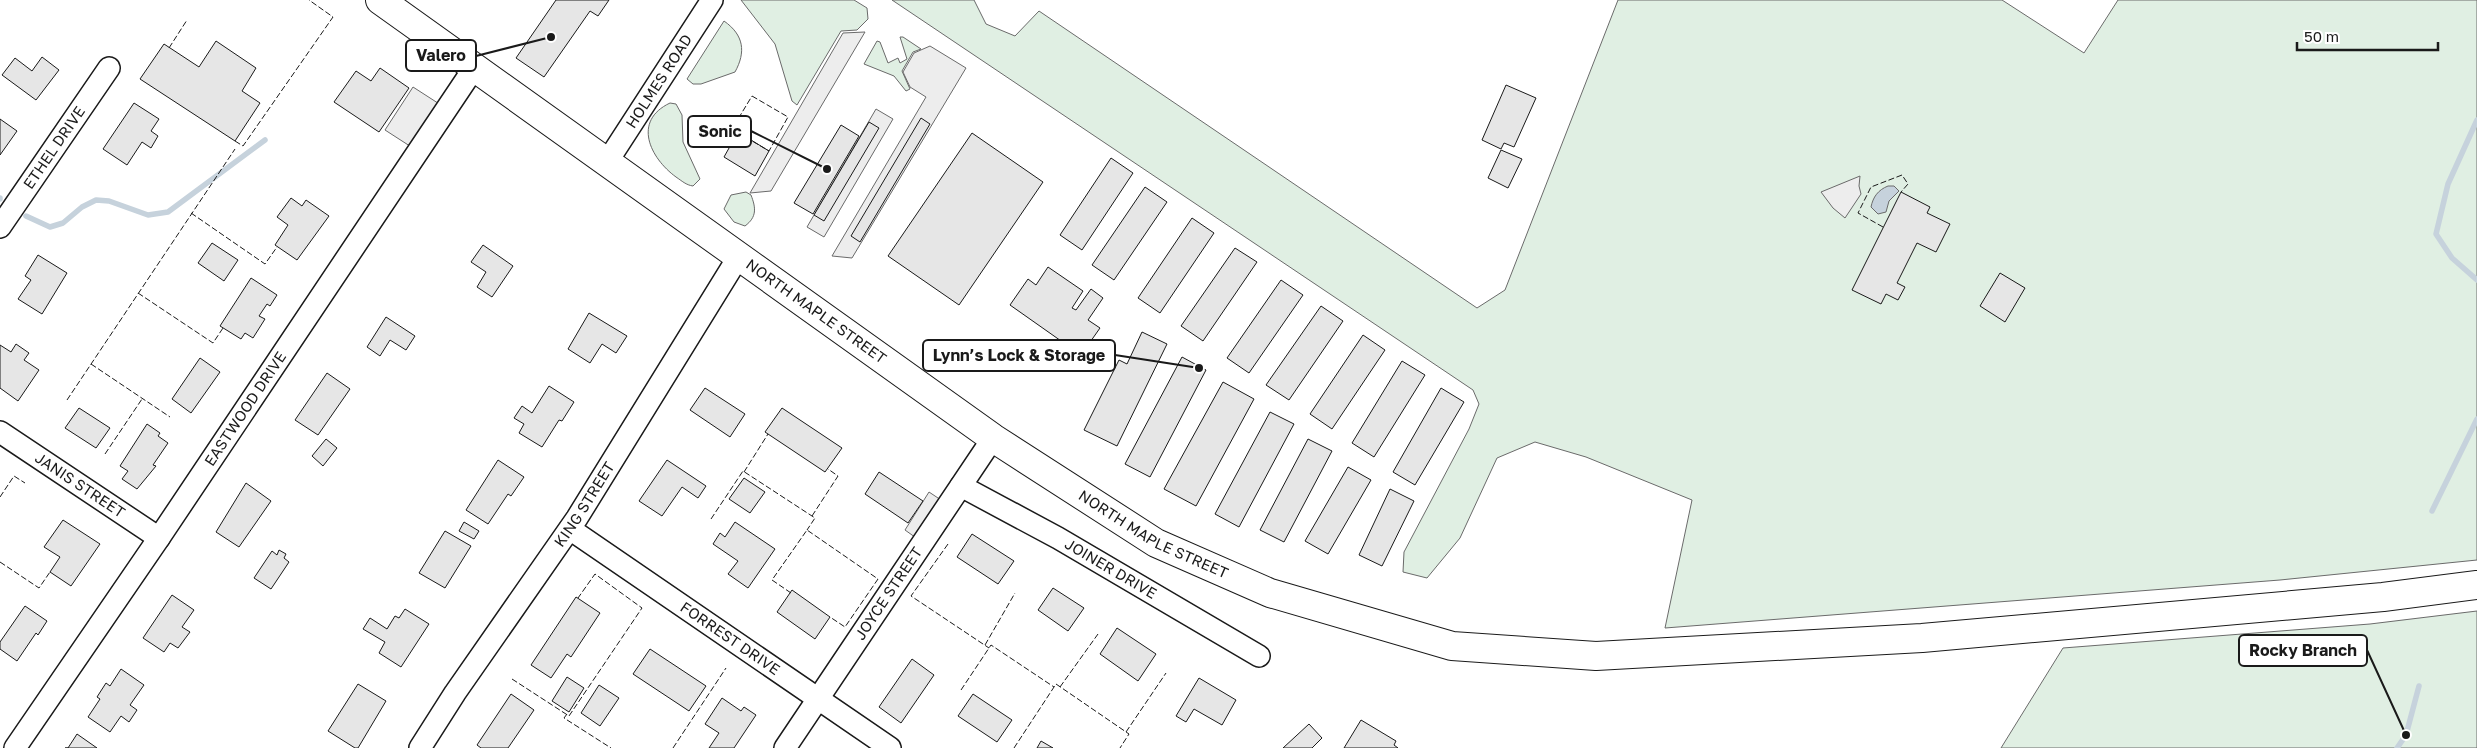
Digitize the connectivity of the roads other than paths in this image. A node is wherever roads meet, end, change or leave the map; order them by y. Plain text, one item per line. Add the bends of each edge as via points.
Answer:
1 (380, 0) edge
2 (712, 0) edge
3 (109, 68) dead end
4 (474, 68) junction
5 (607, 162) junction
6 (0, 227) edge
7 (739, 256) junction
8 (0, 432) edge
9 (993, 438) junction
10 (961, 486) junction
11 (570, 529) junction
12 (159, 538) junction
13 (2477, 585) edge
14 (1258, 656) dead end
15 (817, 699) junction
16 (15, 748) edge
17 (420, 748) edge
18 (785, 748) edge
19 (890, 748) edge

1 - 4 main road, NORTH MAPLE STREET
2 - 5 street, HOLMES ROAD
3 - 6 street, ETHEL DRIVE
4 - 5 main road, NORTH MAPLE STREET
4 - 12 street, EASTWOOD DRIVE
5 - 7 main road, NORTH MAPLE STREET
7 - 9 main road, NORTH MAPLE STREET
7 - 11 street, KING STREET
8 - 12 street, JANIS STREET
9 - 10 street, JOYCE STREET
9 - 13 main road, NORTH MAPLE STREET via 1156,543 1270,593 1452,646 1596,656 1931,638 2383,597
10 - 14 street, JOINER DRIVE via 1058,538
10 - 15 street, JOYCE STREET
11 - 15 street, FORREST DRIVE
11 - 17 street, KING STREET
12 - 16 street, EASTWOOD DRIVE
15 - 18 street, JOYCE STREET
15 - 19 street, FORREST DRIVE

